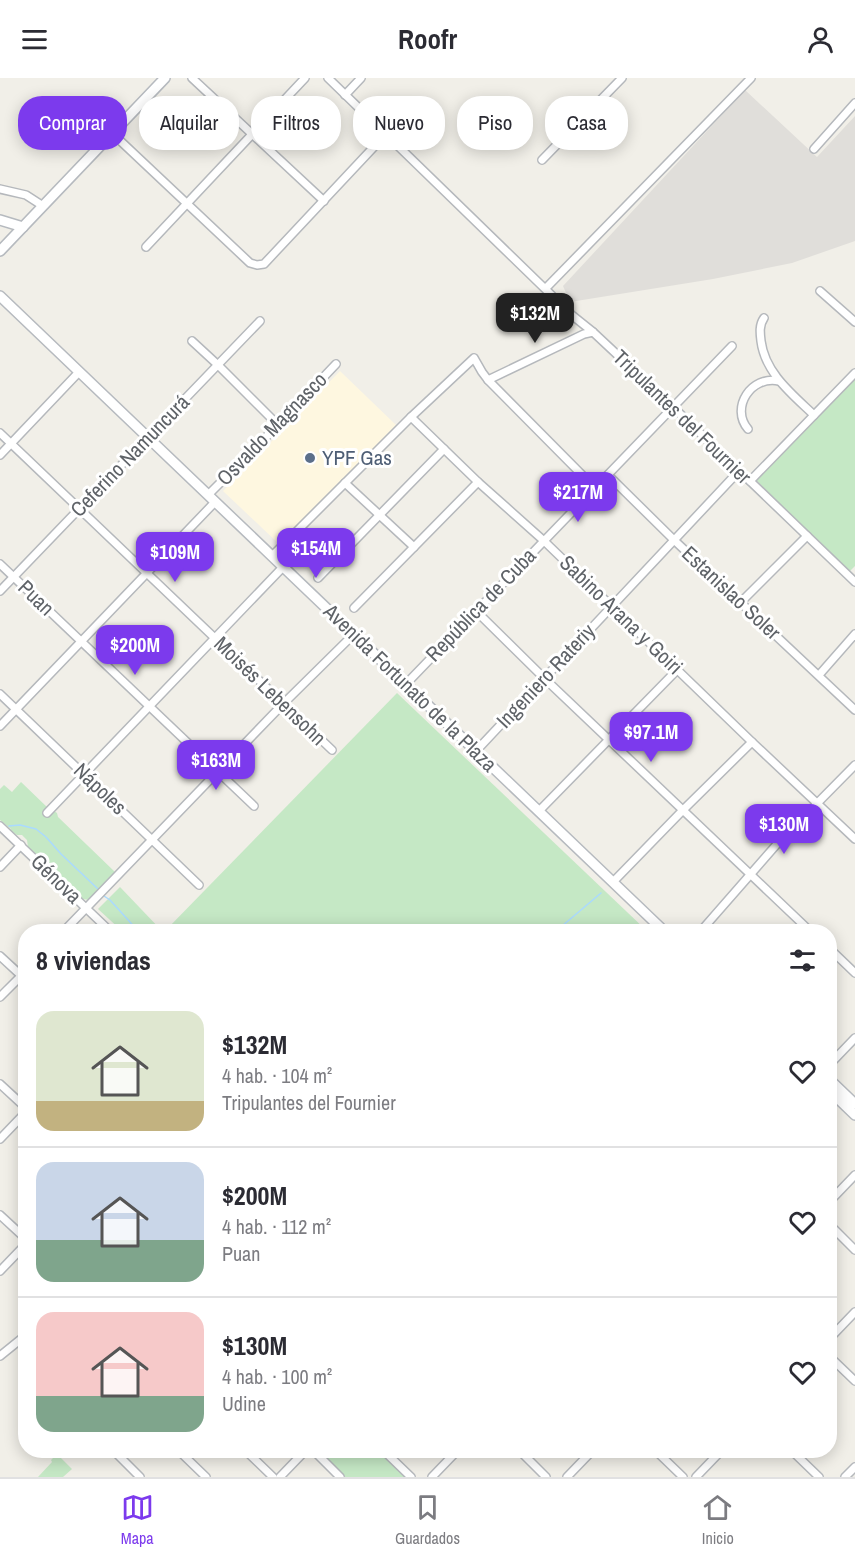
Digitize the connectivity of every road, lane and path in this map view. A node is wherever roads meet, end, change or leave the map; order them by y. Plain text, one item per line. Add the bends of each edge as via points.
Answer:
1 (165, 78) edge
2 (192, 78) edge
3 (305, 78) edge
4 (327, 78) edge
5 (361, 78) edge
6 (622, 78) edge
7 (751, 78) edge
8 (345, 95) junction
9 (288, 96) edge
10 (353, 103) edge
11 (855, 103) edge
12 (127, 117) edge
13 (251, 133) edge
14 (251, 135) edge
15 (127, 147) edge
16 (814, 149) dead end
17 (96, 150) edge
18 (269, 150) edge
19 (371, 150) edge
20 (403, 150) edge
21 (542, 160) dead end
22 (0, 189) edge
23 (324, 201) junction
24 (187, 203) junction
25 (43, 206) junction
26 (0, 220) edge
27 (23, 227) junction
28 (146, 247) dead end
29 (0, 251) edge
30 (546, 288) junction
31 (820, 291) dead end
32 (0, 296) edge
33 (764, 318) dead end
34 (260, 321) dead end
35 (855, 322) edge
36 (592, 332) junction
37 (192, 341) dead end
38 (732, 345) dead end
39 (336, 364) dead end
40 (218, 365) junction
41 (79, 372) junction
42 (855, 373) edge
43 (488, 380) junction
44 (778, 381) junction
45 (672, 406) junction
46 (814, 415) junction
47 (411, 417) junction
48 (278, 425) junction
49 (748, 429) dead end
50 (0, 433) edge
51 (147, 437) junction
52 (11, 443) junction
53 (444, 449) junction
54 (0, 455) edge
55 (739, 471) junction
56 (608, 475) junction
57 (750, 481) junction
58 (478, 482) junction
59 (345, 483) junction
60 (595, 488) junction
61 (211, 498) junction
62 (79, 508) junction
63 (379, 515) junction
64 (807, 536) junction
65 (543, 540) junction
66 (675, 541) junction
67 (414, 547) junction
68 (272, 556) junction
69 (0, 564) edge
70 (283, 567) junction
71 (146, 573) junction
72 (14, 577) junction
73 (318, 578) dead end
74 (855, 582) edge
75 (0, 591) edge
76 (741, 602) junction
77 (612, 606) junction
78 (354, 608) dead end
79 (476, 611) junction
80 (354, 634) junction
81 (855, 634) edge
82 (214, 638) junction
83 (81, 642) junction
84 (678, 669) junction
85 (819, 675) junction
86 (544, 678) junction
87 (406, 684) junction
88 (0, 694) edge
89 (283, 704) junction
90 (149, 706) junction
91 (16, 710) junction
92 (855, 710) edge
93 (0, 726) edge
94 (609, 740) junction
95 (752, 742) junction
96 (332, 750) dead end
97 (476, 751) junction
98 (855, 765) edge
99 (218, 771) junction
100 (84, 774) junction
101 (818, 804) junction
102 (254, 806) dead end
103 (683, 810) junction
104 (539, 811) junction
105 (48, 813) dead end
106 (0, 826) edge
107 (152, 839) junction
108 (855, 839) edge
109 (21, 845) junction
110 (0, 867) edge
111 (751, 874) junction
112 (613, 882) junction
113 (199, 885) dead end
114 (86, 908) junction
115 (71, 924) edge
116 (103, 924) edge
117 (657, 924) edge
118 (706, 924) edge
119 (803, 924) edge
120 (0, 956) edge
121 (837, 956) edge
122 (18, 970) edge
123 (855, 973) edge
124 (18, 980) edge
125 (0, 997) edge
126 (855, 1038) edge
127 (837, 1057) edge
128 (0, 1084) edge
129 (837, 1087) edge
130 (837, 1098) edge
131 (18, 1102) edge
132 (855, 1104) edge
133 (855, 1115) edge
134 (18, 1119) edge
135 (0, 1139) edge
136 (855, 1175) edge
137 (837, 1194) edge
138 (0, 1215) edge
139 (18, 1232) edge
140 (837, 1233) edge
141 (855, 1250) edge
142 (18, 1252) edge
143 (0, 1271) edge
144 (855, 1312) edge
145 (837, 1331) edge
146 (18, 1340) edge
147 (2, 1351) edge
148 (837, 1364) edge
149 (855, 1381) edge
150 (123, 1458) edge
151 (186, 1458) edge
152 (253, 1458) edge
153 (298, 1458) edge
154 (321, 1458) edge
155 (391, 1458) edge
156 (449, 1458) edge
157 (527, 1458) edge
158 (585, 1458) edge
159 (663, 1458) edge
160 (714, 1458) edge
161 (799, 1458) edge
162 (855, 1467) edge
163 (140, 1477) edge
164 (206, 1477) edge
165 (273, 1477) edge
166 (280, 1477) edge
167 (340, 1477) edge
168 (411, 1477) edge
169 (432, 1477) edge
170 (546, 1477) edge
171 (567, 1477) edge
172 (683, 1477) edge
173 (696, 1477) edge
174 (819, 1477) edge
175 (845, 1477) edge

1 - 12 main road
2 - 13 street
3 - 9 street
4 - 8 street, Tripulantes del Fournier
5 - 8 street
6 - 21 street
7 - 30 street
8 - 10 street, Tripulantes del Fournier
11 - 16 street
14 - 24 street
15 - 24 street
17 - 25 main road
18 - 23 street
19 - 23 street
20 - 30 street, Tripulantes del Fournier
22 - 25 street via 26,195
23 - 24 street via 264,264 257,265 250,263
24 - 28 street
25 - 27 main road
26 - 27 main road
27 - 29 main road
30 - 36 street, Tripulantes del Fournier
31 - 35 street
32 - 41 main road, Avenida Fortunato de la Plaza
33 - 44 street via 760,327 762,350
34 - 40 street, Ceferino Namuncurá
36 - 43 street
36 - 45 street, Tripulantes del Fournier
37 - 40 street
38 - 45 street, República de Cuba
39 - 48 street, Osvaldo Magnasco
40 - 48 street
40 - 51 street, Ceferino Namuncurá
41 - 51 main road, Avenida Fortunato de la Plaza
41 - 52 street
42 - 46 street
43 - 47 street via 474,358
43 - 60 street
44 - 46 street
44 - 49 street via 766,381 748,391 740,413
45 - 55 street, Tripulantes del Fournier
45 - 56 street, República de Cuba
46 - 57 street
47 - 53 street, Sabino Arana y Goiri
47 - 59 street
48 - 61 street, Osvaldo Magnasco
50 - 52 street, Moisés Lebensohn
51 - 61 main road, Avenida Fortunato de la Plaza
51 - 62 street, Ceferino Namuncurá
52 - 54 street
52 - 62 street, Moisés Lebensohn
53 - 58 street, Sabino Arana y Goiri
53 - 63 street
55 - 57 street, Tripulantes del Fournier
55 - 66 street, Ingeniero Rateriy
56 - 60 street, República de Cuba
56 - 66 street, Estanislao Soler
57 - 64 street, Tripulantes del Fournier
58 - 65 street, Sabino Arana y Goiri
58 - 67 street
59 - 63 street
59 - 68 street
60 - 65 street, República de Cuba
61 - 68 main road, Avenida Fortunato de la Plaza
61 - 71 street, Osvaldo Magnasco
62 - 71 street, Moisés Lebensohn
62 - 72 street, Ceferino Namuncurá
63 - 67 street
63 - 73 street
64 - 74 street, Tripulantes del Fournier
64 - 76 street
65 - 77 street, Sabino Arana y Goiri
65 - 79 street, República de Cuba
66 - 76 street, Estanislao Soler
66 - 77 street, Ingeniero Rateriy
67 - 78 street
68 - 70 main road, Avenida Fortunato de la Plaza
69 - 72 street, Puan
70 - 80 main road, Avenida Fortunato de la Plaza
70 - 82 street
71 - 82 street, Moisés Lebensohn
71 - 83 street, Osvaldo Magnasco
72 - 75 street, Ceferino Namuncurá
72 - 83 street, Puan
76 - 85 street, Estanislao Soler
77 - 84 street, Sabino Arana y Goiri
77 - 86 street, Ingeniero Rateriy
79 - 86 street
79 - 87 street, República de Cuba
80 - 87 main road, Avenida Fortunato de la Plaza
80 - 89 street
81 - 85 street
82 - 89 street, Moisés Lebensohn
82 - 90 street
83 - 90 street, Puan
83 - 91 street, Osvaldo Magnasco
84 - 94 street
84 - 95 street, Sabino Arana y Goiri
85 - 92 street, Estanislao Soler
86 - 94 street
86 - 97 street, Ingeniero Rateriy
87 - 97 main road, Avenida Fortunato de la Plaza
88 - 91 street, Nápoles
89 - 96 street, Moisés Lebensohn
89 - 99 street
90 - 99 street, Puan
90 - 100 street
91 - 93 street, Osvaldo Magnasco
91 - 100 street, Nápoles
94 - 103 street
94 - 104 street
95 - 101 street, Sabino Arana y Goiri
95 - 103 street
97 - 104 main road, Avenida Fortunato de la Plaza
98 - 101 street
99 - 102 street, Puan
99 - 107 street
100 - 105 street
100 - 107 street, Nápoles
101 - 108 street, Sabino Arana y Goiri
101 - 111 street
103 - 111 street
103 - 112 street
104 - 112 main road, Avenida Fortunato de la Plaza
106 - 109 street, Génova
107 - 113 street, Nápoles
107 - 114 street
109 - 110 street
109 - 114 street, Génova
111 - 118 street
111 - 119 street
112 - 117 main road, Avenida Fortunato de la Plaza
114 - 115 street
114 - 116 street, Génova
120 - 122 street
121 - 123 street
124 - 125 street
126 - 127 street
128 - 131 street
129 - 132 main road
130 - 133 main road
134 - 135 street
136 - 137 street
138 - 139 street
140 - 141 street
142 - 143 street
144 - 145 street
146 - 147 street
148 - 149 street
150 - 163 street
151 - 164 street
152 - 165 street
153 - 166 street
154 - 167 street
155 - 168 street
156 - 169 street
157 - 170 street
158 - 171 street
159 - 172 street
160 - 173 street
161 - 174 street
162 - 175 street

